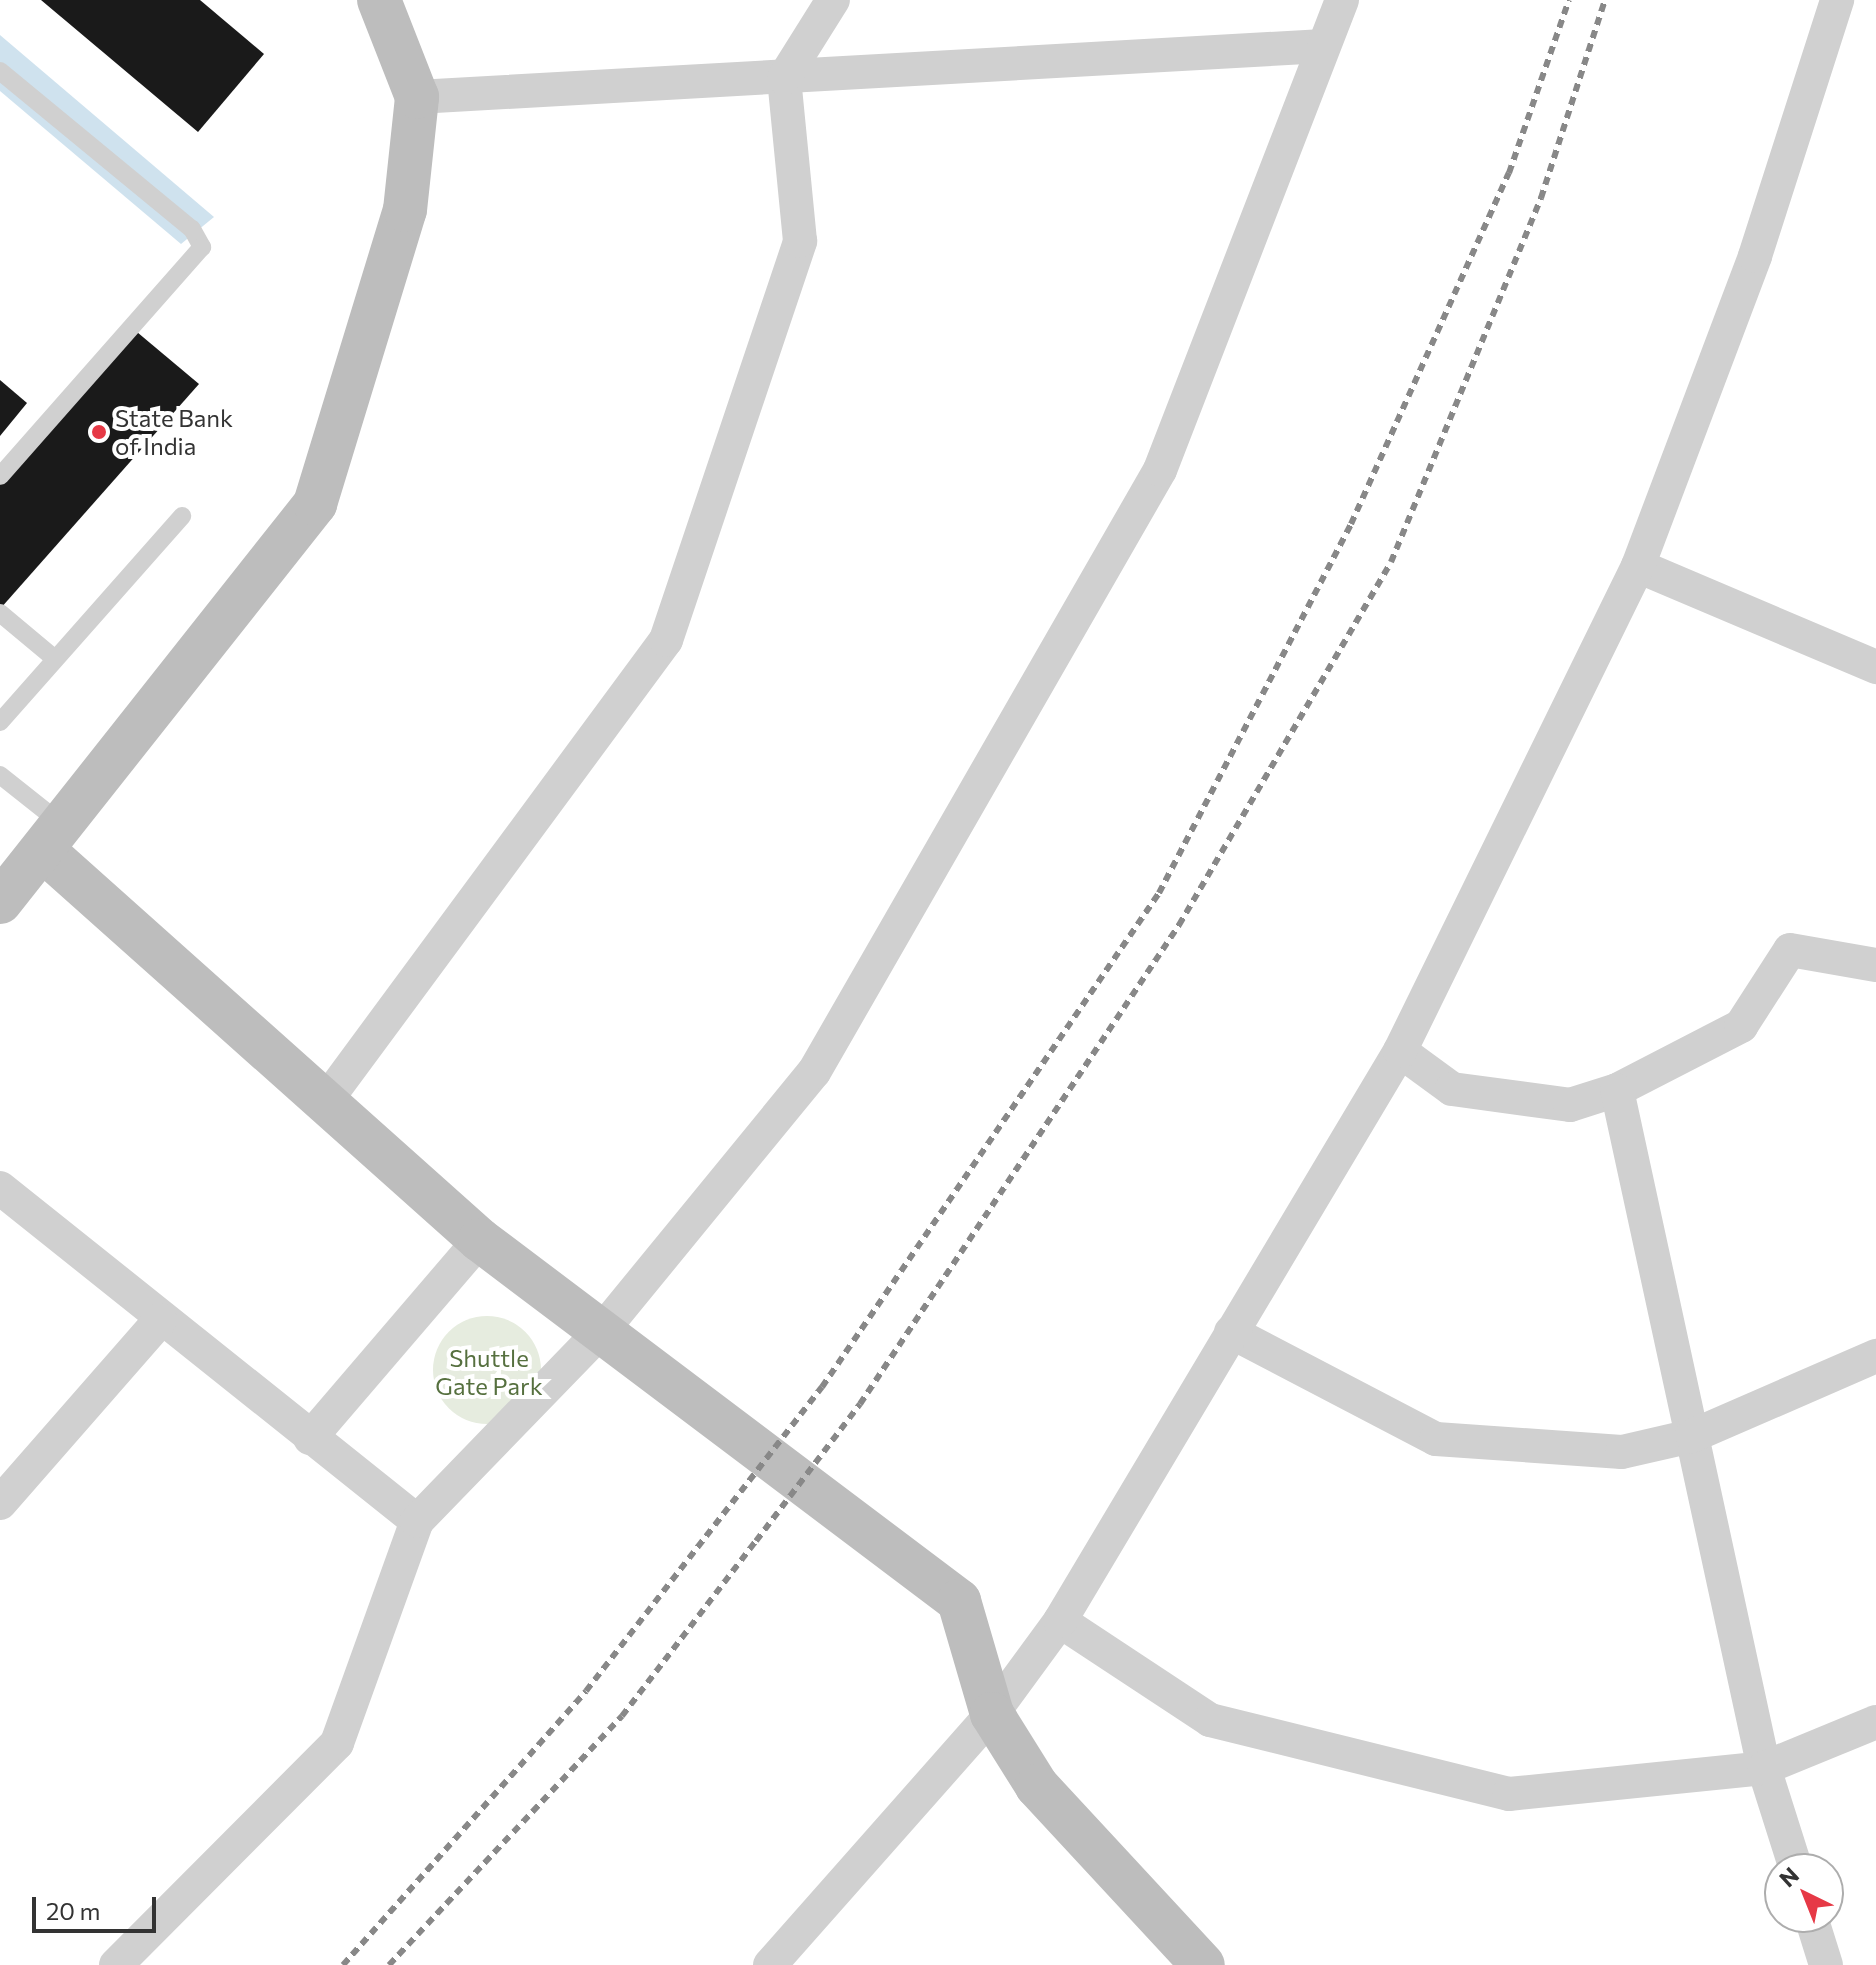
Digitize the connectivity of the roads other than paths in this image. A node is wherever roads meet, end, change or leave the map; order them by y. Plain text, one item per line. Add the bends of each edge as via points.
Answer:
1 (379, 0) edge
2 (833, 0) edge
3 (1342, 0) edge
4 (1837, 0) edge
5 (810, 16) edge
6 (1324, 46) junction
7 (0, 71) edge
8 (784, 78) junction
9 (417, 97) junction
10 (0, 476) edge
11 (182, 516) dead end
12 (1638, 566) junction
13 (0, 613) edge
14 (54, 658) junction
15 (1876, 667) edge
16 (0, 722) edge
17 (0, 775) edge
18 (54, 838) junction
19 (0, 902) edge
20 (1876, 965) edge
21 (1400, 1051) junction
22 (1617, 1090) junction
23 (325, 1102) junction
24 (0, 1188) edge
25 (480, 1240) junction
26 (160, 1320) junction
27 (605, 1327) junction
28 (1231, 1332) junction
29 (1876, 1356) edge
30 (1692, 1436) junction
31 (310, 1438) junction
32 (0, 1503) edge
33 (417, 1521) junction
34 (1060, 1621) junction
35 (992, 1714) junction
36 (1876, 1722) edge
37 (1764, 1768) junction
38 (1791, 1853) edge
39 (1816, 1933) edge
40 (116, 1965) edge
41 (770, 1965) edge
42 (1203, 1965) edge
43 (1826, 1965) edge

1 - 9 street
2 - 5 street
3 - 6 street
4 - 12 street via 1755,256
5 - 8 street
6 - 8 street
6 - 27 street via 1160,470 814,1072
7 - 10 lane via 192,229 202,247
8 - 9 street
8 - 23 street via 800,241 666,640
9 - 18 street via 405,210 315,504
11 - 14 lane
12 - 15 street
12 - 21 street
13 - 14 lane
14 - 16 lane
17 - 18 lane
18 - 19 street
18 - 23 street
20 - 22 street via 1790,950 1741,1026
21 - 22 street via 1452,1089 1570,1105
21 - 28 street
22 - 30 street
23 - 25 street
24 - 26 street
25 - 27 street
25 - 31 street
26 - 31 street
26 - 32 street
27 - 33 street
27 - 35 street via 959,1601
28 - 30 street via 1436,1439 1622,1452
28 - 34 street
29 - 30 street
30 - 37 street
31 - 33 street
33 - 40 street via 337,1743
34 - 35 street
34 - 37 street via 1210,1720 1509,1794
35 - 41 street
35 - 42 street via 1037,1786
36 - 37 street
37 - 38 street
39 - 43 street

